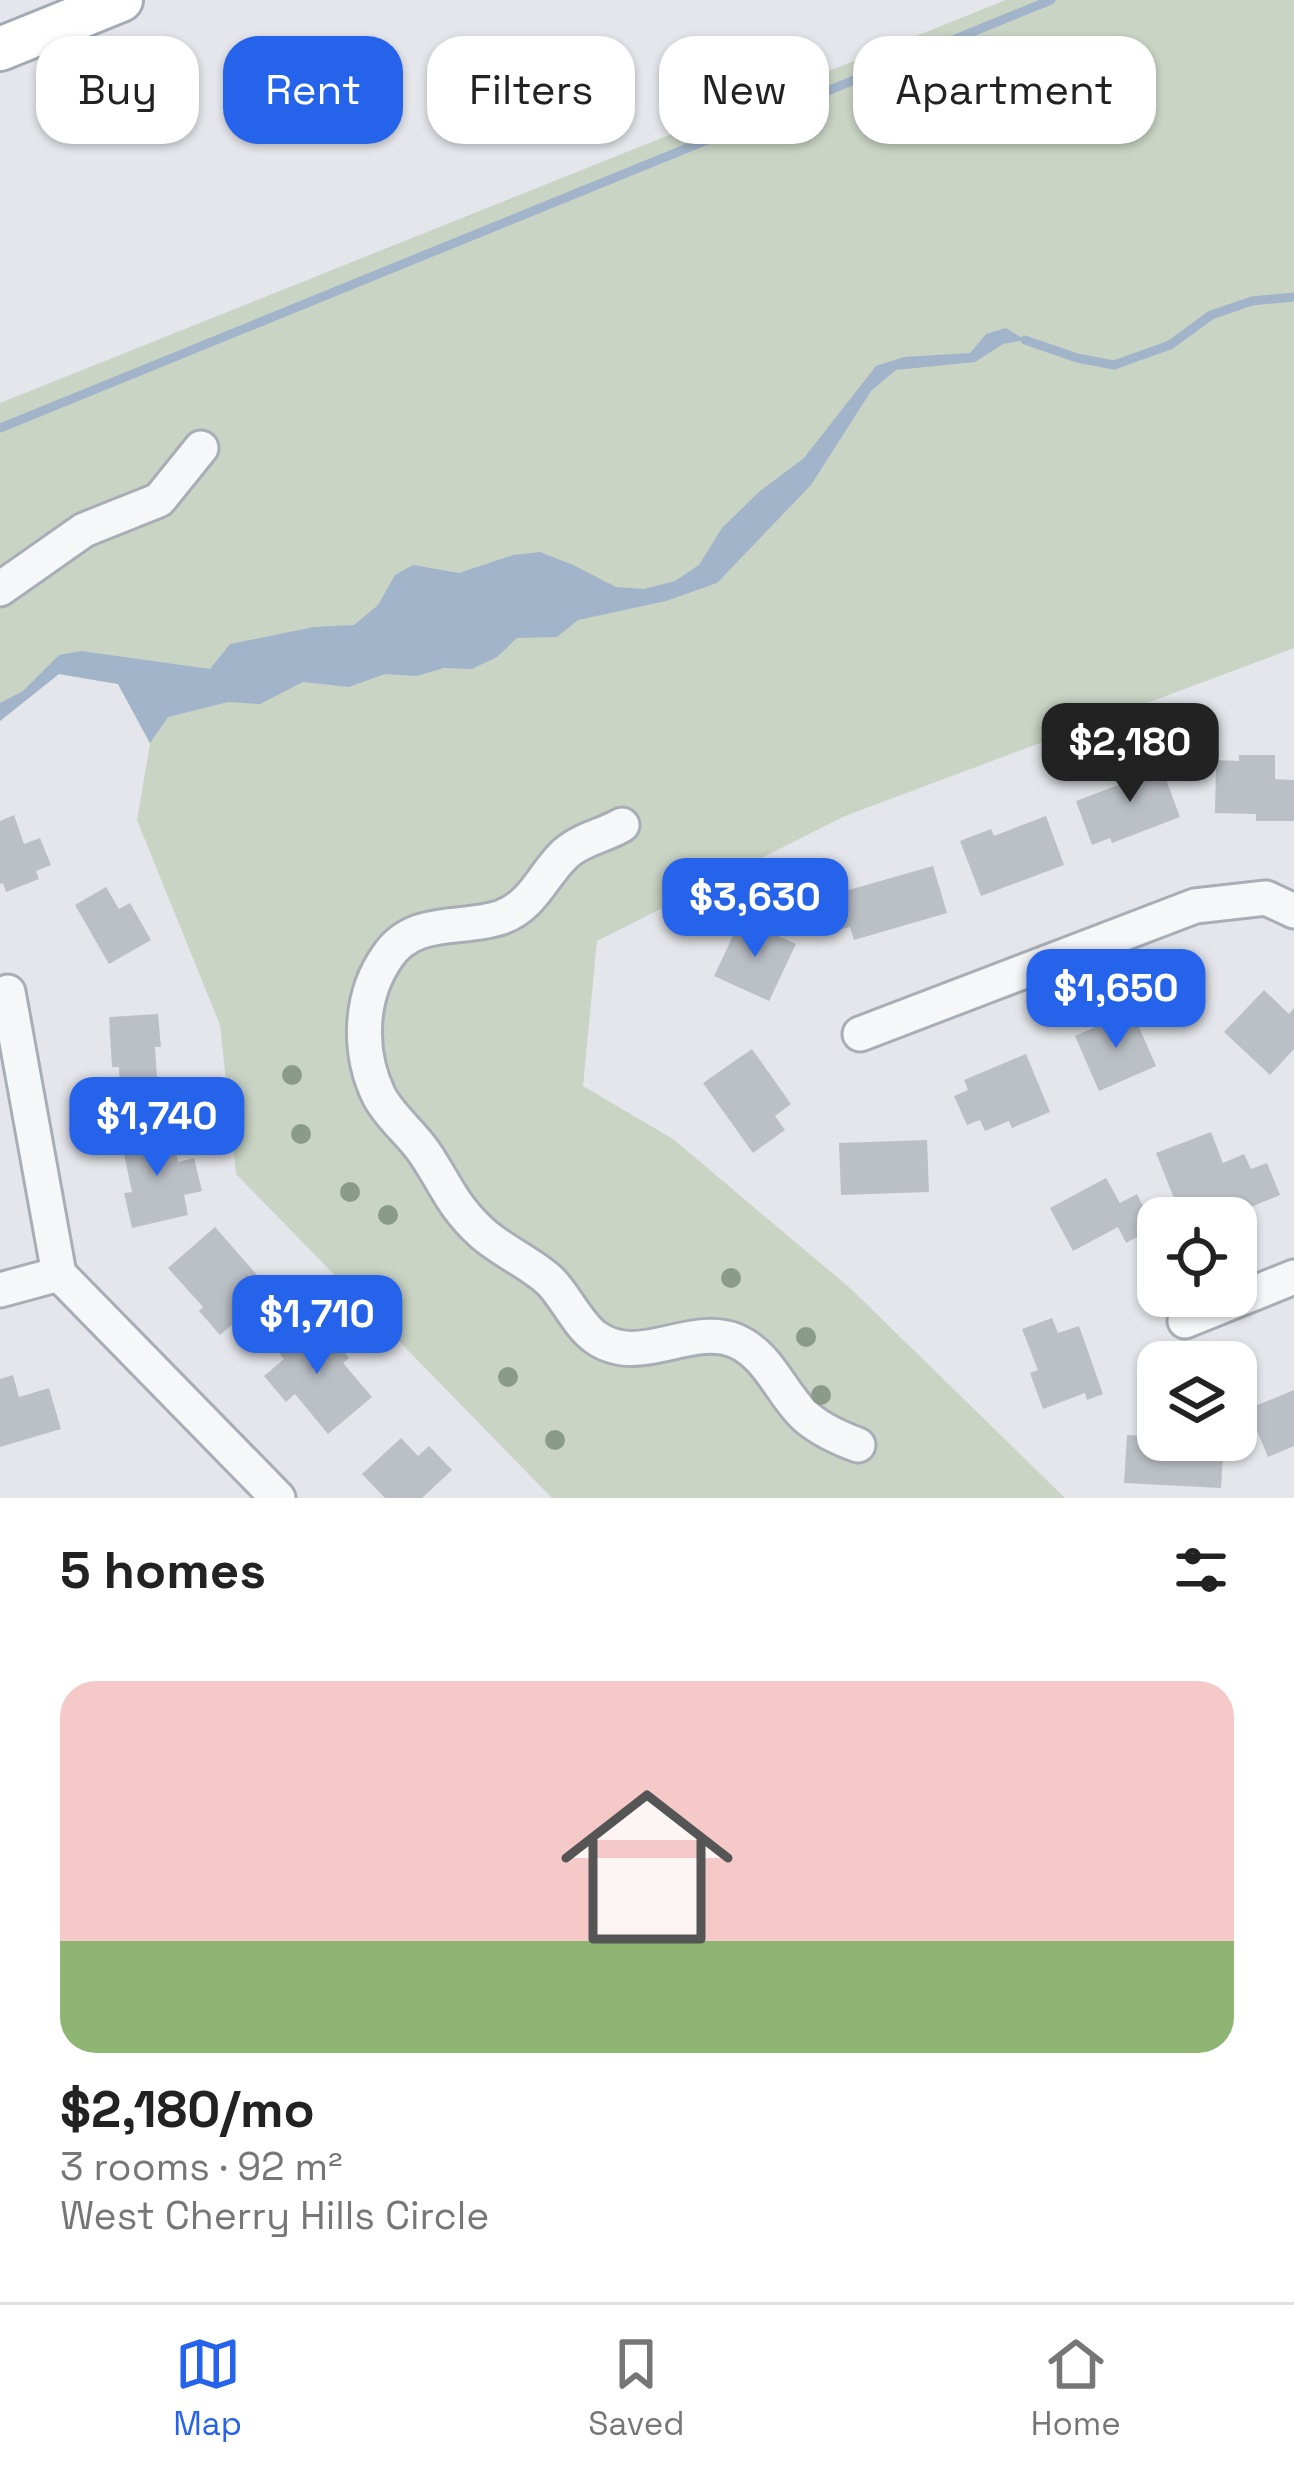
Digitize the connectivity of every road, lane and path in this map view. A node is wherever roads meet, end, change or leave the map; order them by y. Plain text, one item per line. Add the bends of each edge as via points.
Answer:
1 (121, 0) edge
2 (0, 49) edge
3 (201, 448) dead end
4 (0, 589) edge
5 (622, 825) dead end
6 (1294, 911) edge
7 (8, 992) dead end
8 (860, 1034) dead end
9 (59, 1274) junction
10 (1294, 1276) edge
11 (0, 1290) edge
12 (1185, 1321) dead end
13 (858, 1445) dead end
14 (278, 1498) edge

1 - 2 main road
3 - 4 street via 159,500 84,530
5 - 13 street via 562,856 525,904 501,917 417,930 388,954 364,1028 380,1099 453,1203 549,1280 595,1337 627,1349 707,1336 736,1341 764,1361 804,1414
6 - 8 street via 1266,898 1195,906
7 - 9 street
9 - 11 street
9 - 14 street
10 - 12 street

